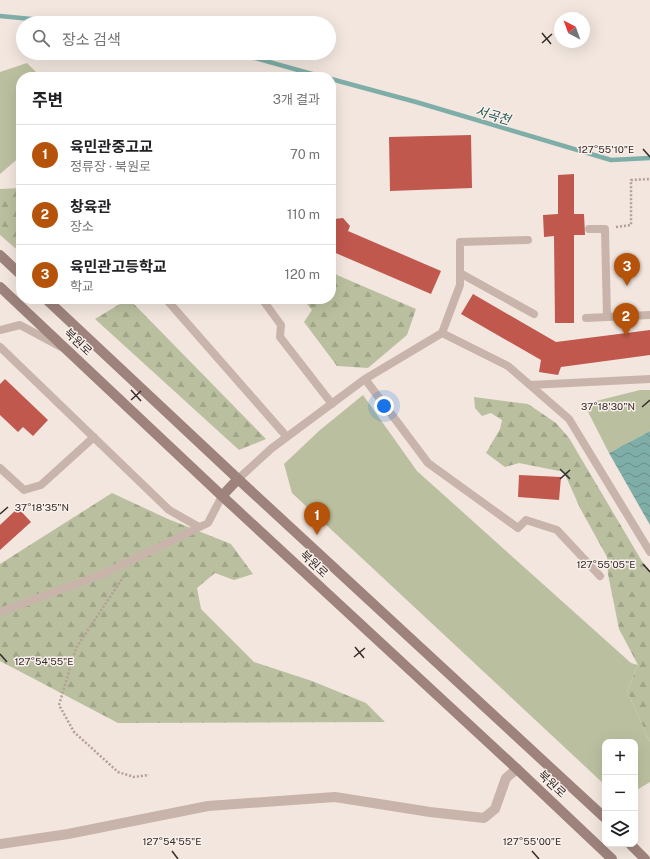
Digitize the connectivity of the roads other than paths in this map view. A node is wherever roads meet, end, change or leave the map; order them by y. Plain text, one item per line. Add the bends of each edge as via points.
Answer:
1 (589, 229) dead end
2 (528, 240) dead end
3 (0, 256) edge
4 (16, 270) edge
5 (460, 273) junction
6 (0, 287) edge
7 (16, 302) edge
8 (18, 304) edge
9 (51, 304) edge
10 (170, 304) edge
11 (266, 304) edge
12 (534, 314) dead end
13 (650, 315) edge
14 (607, 317) junction
15 (586, 318) dead end
16 (0, 330) edge
17 (442, 333) junction
18 (0, 347) edge
19 (70, 352) junction
20 (365, 379) junction
21 (650, 379) edge
22 (530, 385) junction
23 (332, 404) junction
24 (94, 437) junction
25 (287, 437) junction
26 (0, 468) edge
27 (238, 479) junction
28 (222, 496) junction
29 (199, 528) junction
30 (650, 552) edge
31 (600, 576) dead end
32 (0, 612) edge
33 (517, 768) junction
34 (602, 815) edge
35 (0, 844) edge
36 (633, 847) edge
37 (612, 859) edge
38 (644, 859) edge

1 - 14 lane via 605,229
2 - 5 lane via 460,242
3 - 4 street
5 - 12 lane
5 - 17 lane via 460,285
6 - 7 street, 북원로
8 - 19 street, 북원로
9 - 27 street, 북원로
10 - 25 lane
11 - 23 lane via 281,324 280,337
13 - 14 lane
14 - 15 lane
16 - 19 lane via 20,325
17 - 20 lane
17 - 22 lane via 508,366
18 - 24 lane
19 - 28 street, 북원로
20 - 23 lane
20 - 31 lane via 428,463 518,528 526,520 557,530
21 - 22 lane
22 - 30 lane via 569,419
23 - 25 lane
24 - 26 lane via 41,485 35,487 24,490
24 - 29 lane via 169,510
25 - 27 lane
27 - 28 street
27 - 34 street, 북원로
28 - 29 lane via 208,523
28 - 33 street, 북원로
29 - 32 lane via 103,574
33 - 35 street via 506,778 495,809 484,818 336,797 208,806 68,834
33 - 37 street, 북원로
36 - 38 street

